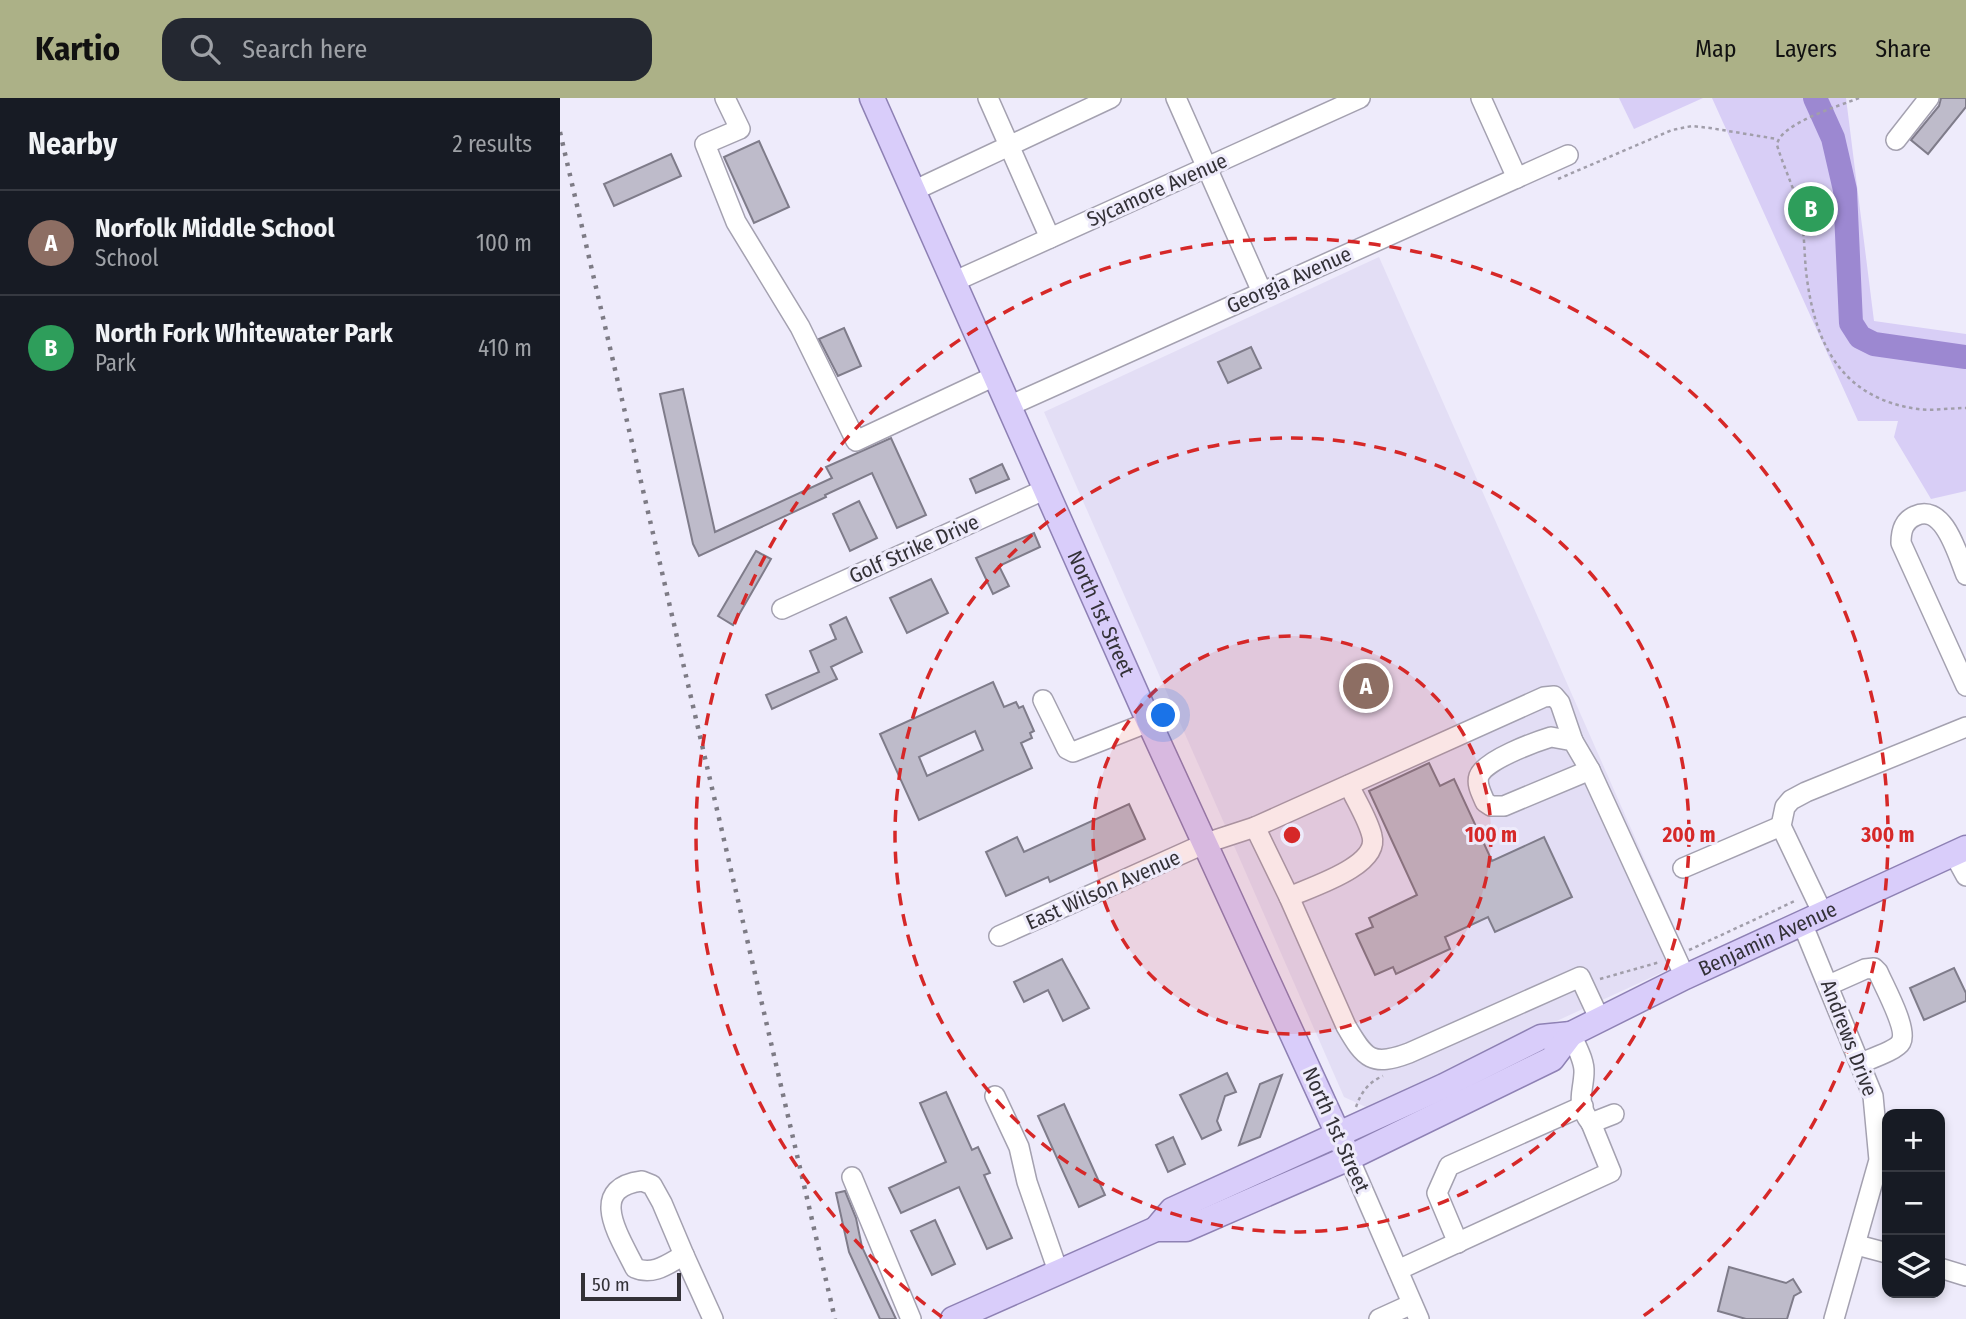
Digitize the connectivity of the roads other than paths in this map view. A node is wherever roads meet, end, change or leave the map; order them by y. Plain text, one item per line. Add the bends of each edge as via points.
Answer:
1 (725, 98) edge
2 (872, 98) edge
3 (988, 98) edge
4 (1111, 98) edge
5 (1176, 98) edge
6 (1360, 98) edge
7 (1480, 98) edge
8 (1929, 98) edge
9 (1896, 140) dead end
10 (1009, 145) junction
11 (1569, 155) dead end
12 (1207, 168) junction
13 (1517, 178) junction
14 (913, 191) junction
15 (1050, 238) junction
16 (953, 282) junction
17 (1262, 292) junction
18 (995, 376) junction
19 (1009, 406) junction
20 (1046, 489) junction
21 (1966, 575) edge
22 (782, 609) dead end
23 (1966, 686) edge
24 (1043, 700) dead end
25 (1149, 722) junction
26 (1966, 727) edge
27 (1573, 741) junction
28 (1590, 770) junction
29 (1349, 785) junction
30 (1781, 826) junction
31 (1255, 827) junction
32 (1206, 843) junction
33 (1960, 851) edge
34 (1683, 868) dead end
35 (1966, 876) edge
36 (1289, 897) junction
37 (1812, 918) junction
38 (999, 936) dead end
39 (1685, 977) junction
40 (1829, 985) junction
41 (1600, 1020) junction
42 (1571, 1034) junction
43 (1861, 1063) junction
44 (995, 1096) dead end
45 (1614, 1114) dead end
46 (1587, 1115) junction
47 (1339, 1135) junction
48 (1349, 1158) junction
49 (852, 1178) dead end
50 (1156, 1229) junction
51 (1458, 1243) junction
52 (1857, 1245) junction
53 (1882, 1252) edge
54 (684, 1255) junction
55 (1398, 1270) junction
56 (1945, 1270) edge
57 (1059, 1274) junction
58 (1966, 1276) edge
59 (1416, 1311) edge
60 (713, 1319) edge
61 (911, 1319) edge
62 (953, 1319) edge
63 (1379, 1319) edge
64 (1834, 1319) edge

1 - 18 street via 740,130 705,144 736,222 800,327 856,441
2 - 14 main road, North 1st Street
3 - 10 street
4 - 10 street
5 - 12 street
6 - 12 street, Sycamore Avenue
7 - 13 street
8 - 9 street
10 - 14 street
10 - 15 street
11 - 13 street, Georgia Avenue
12 - 15 street, Sycamore Avenue
12 - 17 street
13 - 17 street, Georgia Avenue
14 - 16 main road, North 1st Street
15 - 16 street, Sycamore Avenue
16 - 18 main road, North 1st Street
17 - 19 street, Georgia Avenue
18 - 19 main road, North 1st Street
19 - 20 main road, North 1st Street
20 - 22 street, Golf Strike Drive
20 - 25 main road, North 1st Street
21 - 23 street via 1938,518 1918,514 1907,520 1900,543
24 - 25 street via 1073,752
25 - 32 main road, North 1st Street
26 - 30 street via 1791,800
27 - 28 street
27 - 28 street via 1551,737 1485,768 1478,783 1485,802 1504,806
27 - 29 street, East Wilson Avenue via 1560,703 1554,696 1544,697
28 - 39 street
29 - 31 street, East Wilson Avenue
29 - 36 street via 1373,836 1373,847 1356,866
30 - 34 street
30 - 37 street, Andrews Drive
31 - 32 street, East Wilson Avenue
31 - 36 street
32 - 38 street, East Wilson Avenue
32 - 47 main road, North 1st Street
33 - 35 street
33 - 37 main road, Benjamin Avenue
36 - 41 street via 1346,1026 1356,1044 1376,1061 1409,1053 1580,977
37 - 39 main road, Benjamin Avenue
37 - 40 street, Andrews Drive
39 - 41 main road, Benjamin Avenue
40 - 43 street, Andrews Drive
40 - 43 street via 1874,968 1896,1013 1901,1041
41 - 42 main road, Benjamin Avenue
42 - 46 street via 1584,1072 1580,1091
42 - 47 main road, Benjamin Avenue via 1541,1038
42 - 48 main road, Benjamin Avenue via 1552,1059
43 - 52 street, Andrews Drive via 1873,1096 1879,1160
44 - 57 street via 1019,1147
45 - 46 street
46 - 51 street via 1611,1172
46 - 51 street via 1449,1166 1437,1193
47 - 48 main road, North 1st Street
47 - 50 main road, Benjamin Avenue via 1172,1210
48 - 50 main road, Benjamin Avenue via 1186,1229
48 - 55 street, North 1st Street
49 - 61 street
50 - 57 main road
51 - 55 street
52 - 53 street
52 - 64 street, Andrews Drive
54 - 54 street via 652,1185 627,1183 613,1193 609,1209 635,1268 652,1271
54 - 60 street
55 - 59 street, North 1st Street
56 - 58 street
57 - 62 main road
59 - 63 street

